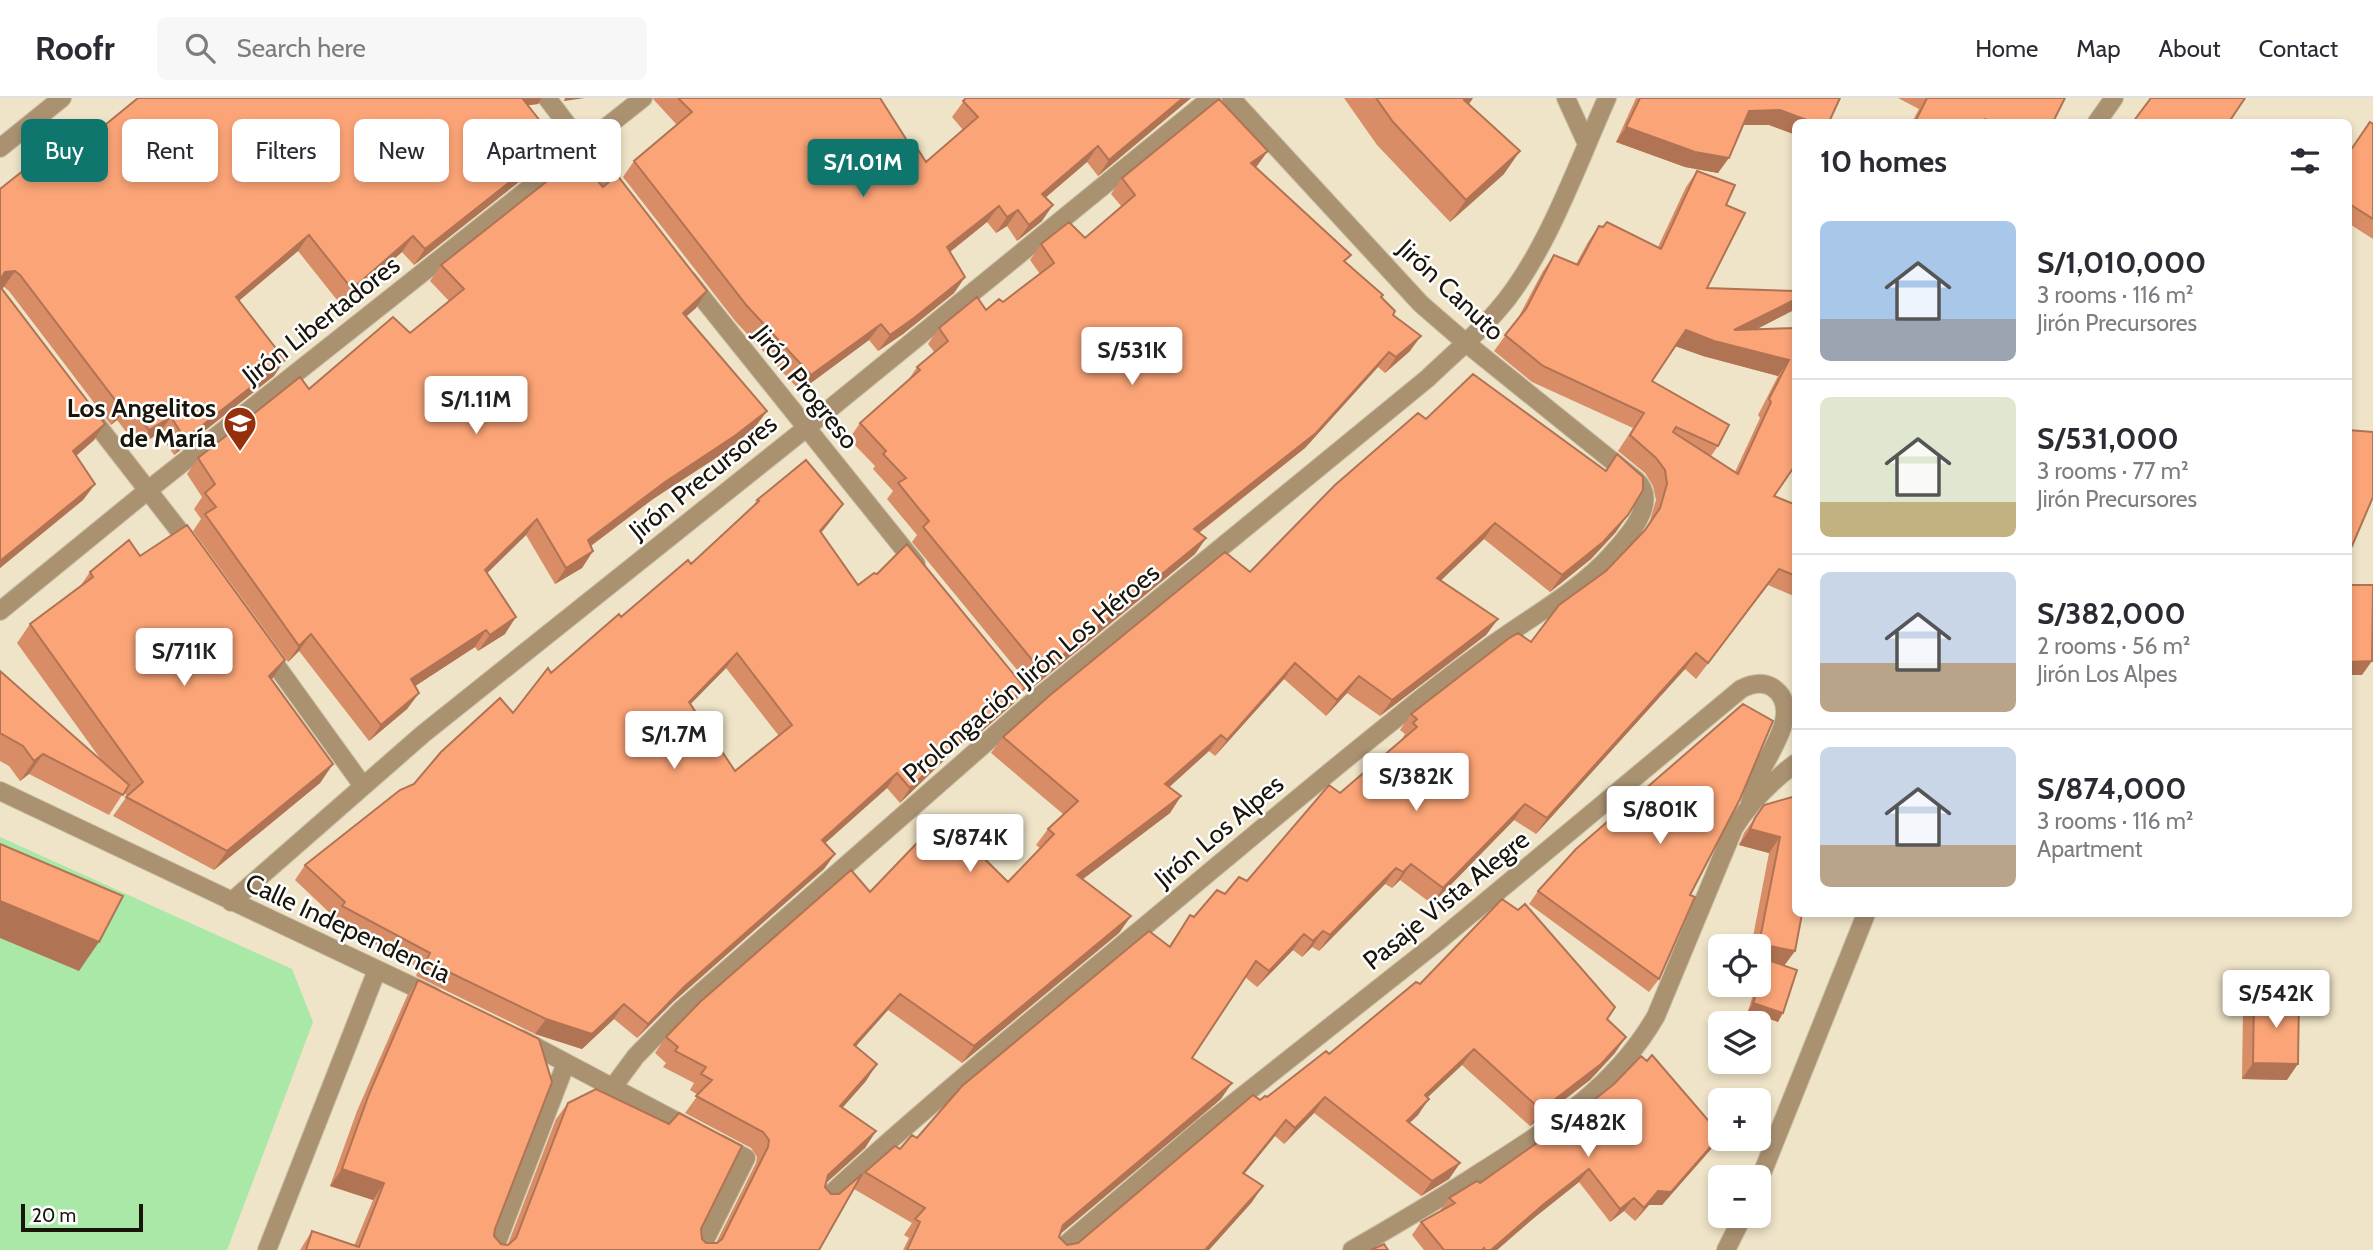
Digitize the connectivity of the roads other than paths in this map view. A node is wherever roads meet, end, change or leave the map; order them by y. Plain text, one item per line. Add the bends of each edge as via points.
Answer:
1 (62, 98) edge
2 (547, 98) edge
3 (643, 98) edge
4 (1211, 98) edge
5 (1231, 98) edge
6 (1566, 98) edge
7 (1607, 98) edge
8 (2114, 98) edge
9 (562, 119) edge
10 (617, 119) edge
11 (2099, 119) edge
12 (1587, 145) junction
13 (0, 148) edge
14 (539, 182) edge
15 (610, 182) edge
16 (634, 212) edge
17 (677, 267) edge
18 (1466, 343) junction
19 (73, 395) edge
20 (805, 429) junction
21 (147, 491) junction
22 (1645, 504) joint
23 (204, 565) edge
24 (927, 577) edge
25 (0, 611) edge
26 (252, 631) edge
27 (1792, 766) edge
28 (363, 786) junction
29 (0, 791) edge
30 (1750, 803) junction
31 (231, 902) junction
32 (1865, 917) edge
33 (377, 970) junction
34 (449, 1004) edge
35 (509, 1033) edge
36 (566, 1063) junction
37 (613, 1087) junction
38 (1765, 1165) edge
39 (824, 1200) edge
40 (1737, 1228) edge
41 (267, 1250) edge
42 (494, 1250) edge
43 (700, 1250) edge
44 (1059, 1250) edge
45 (1352, 1250) edge
46 (1726, 1250) edge

1 - 13 street
2 - 9 street
3 - 10 street, Jirón Libertadores
4 - 20 street, Jirón Precursores
5 - 18 street, Jirón Canuto via 1421,304
6 - 12 street
7 - 12 street, Prolongación Jirón Los Héroes
8 - 11 street
12 - 18 street, Prolongación Jirón Los Héroes via 1523,276
14 - 21 street, Jirón Libertadores
15 - 16 street
17 - 20 street, Jirón Progreso
18 - 22 street, Jirón Canuto via 1636,480 1644,490
18 - 37 street, Prolongación Jirón Los Héroes via 1026,699 681,1010
19 - 21 street
20 - 24 street, Jirón Progreso
20 - 28 street, Jirón Precursores
21 - 23 street
21 - 25 street, Jirón Libertadores
22 - 39 street, Jirón Los Alpes via 1622,543 1582,581 1392,722 984,1058
26 - 28 street
27 - 30 street
28 - 31 street, Jirón Precursores
29 - 31 street, Calle Independencia
30 - 44 street, Pasaje Vista Alegre via 1784,721 1781,695 1766,684 1741,689
30 - 45 street via 1721,856 1656,1016 1623,1065 1515,1152
31 - 33 street, Calle Independencia
32 - 38 street
33 - 34 street, Calle Independencia
33 - 41 street
35 - 36 street
36 - 37 street
36 - 42 street
37 - 43 street via 746,1158
40 - 46 street

